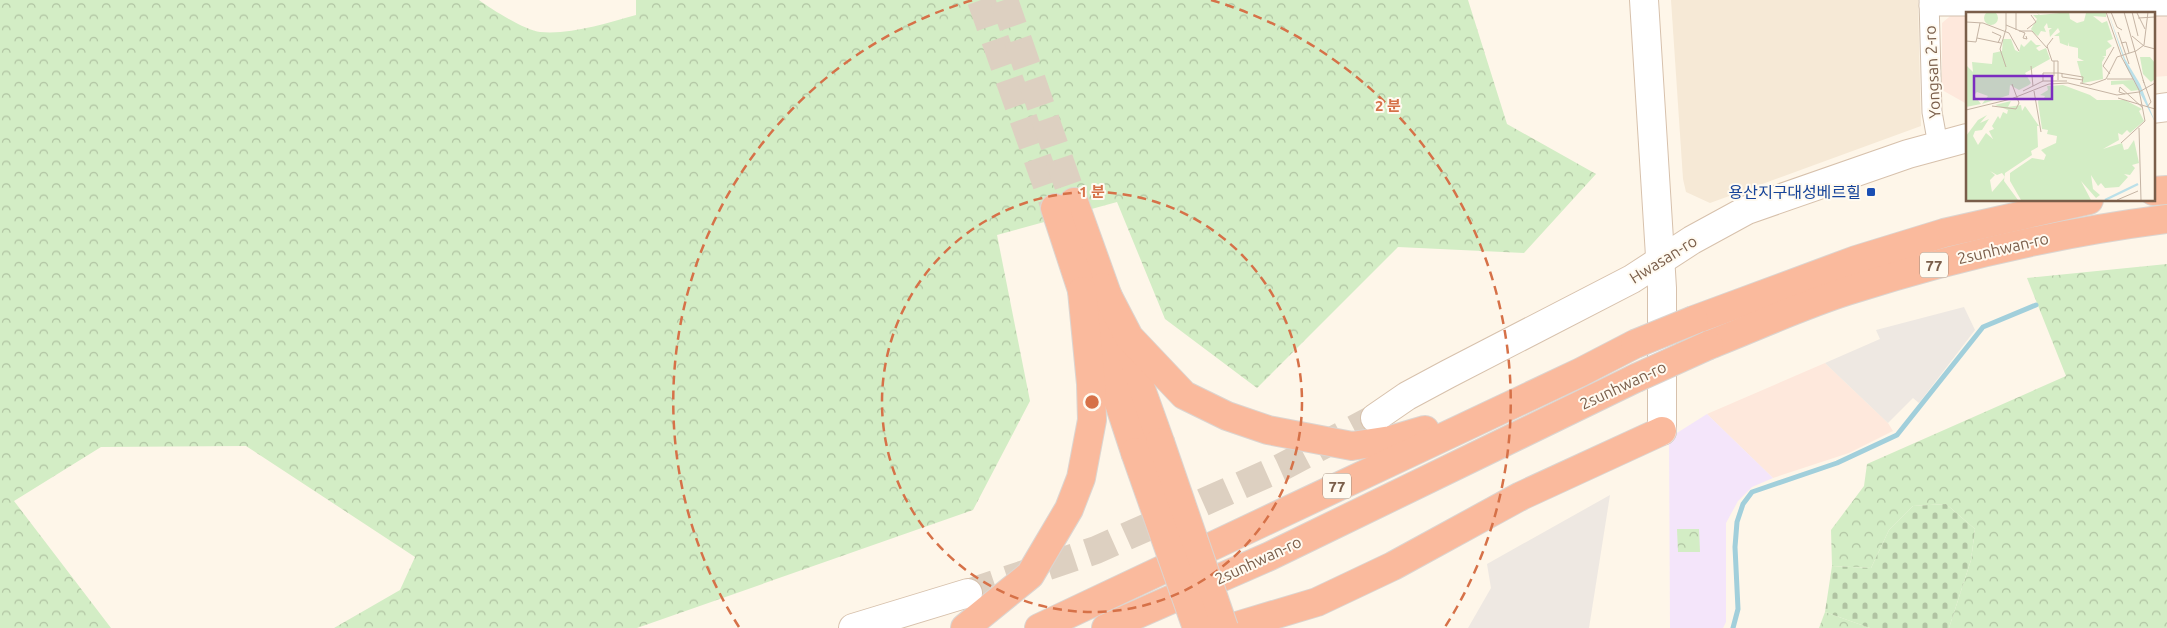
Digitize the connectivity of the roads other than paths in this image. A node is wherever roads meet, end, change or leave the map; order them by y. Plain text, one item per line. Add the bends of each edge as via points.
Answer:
1 (1644, 0) edge
2 (1929, 3) edge
3 (2167, 6) edge
4 (2167, 107) edge
5 (2154, 109) edge
6 (1966, 138) edge
7 (1938, 144) junction
8 (2167, 190) edge
9 (2154, 191) edge
10 (2085, 201) edge
11 (1065, 205) tunnel mouth
12 (2167, 219) edge
13 (1660, 260) junction
14 (1093, 289) junction
15 (1581, 372) junction
16 (1375, 418) tunnel mouth
17 (1662, 431) joint
18 (1147, 447) junction
19 (968, 593) tunnel mouth
20 (853, 628) edge
21 (965, 628) edge
22 (1039, 628) edge
23 (1106, 628) edge
24 (1197, 628) edge
25 (1224, 628) edge
26 (1230, 628) edge

1 - 13 main road
2 - 3 street
2 - 7 street, Yongsan 2-ro via 1932,112
4 - 5 main road
6 - 7 main road, Hwasan-ro
7 - 13 main road, Hwasan-ro via 1747,210
8 - 9 highway
10 - 15 highway, 2sunhwan-ro / 77, bridge via 1944,233 1856,260 1635,344
11 - 14 highway
12 - 23 highway, 2sunhwan-ro / 77, bridge via 2099,227 1976,253 1845,291 1636,378 1270,556
13 - 16 main road, Hwasan-ro via 1632,279 1407,396
13 - 17 main road
14 - 15 highway via 1130,337 1184,395 1227,416 1268,430 1352,446 1391,440 1442,425
14 - 18 highway
14 - 21 highway via 1092,420 1081,478 1069,509 1030,575
15 - 22 highway, 2sunhwan-ro / 77
17 - 26 highway via 1522,496 1393,566 1317,602
18 - 24 highway, bridge
18 - 25 highway, bridge
19 - 20 main road

